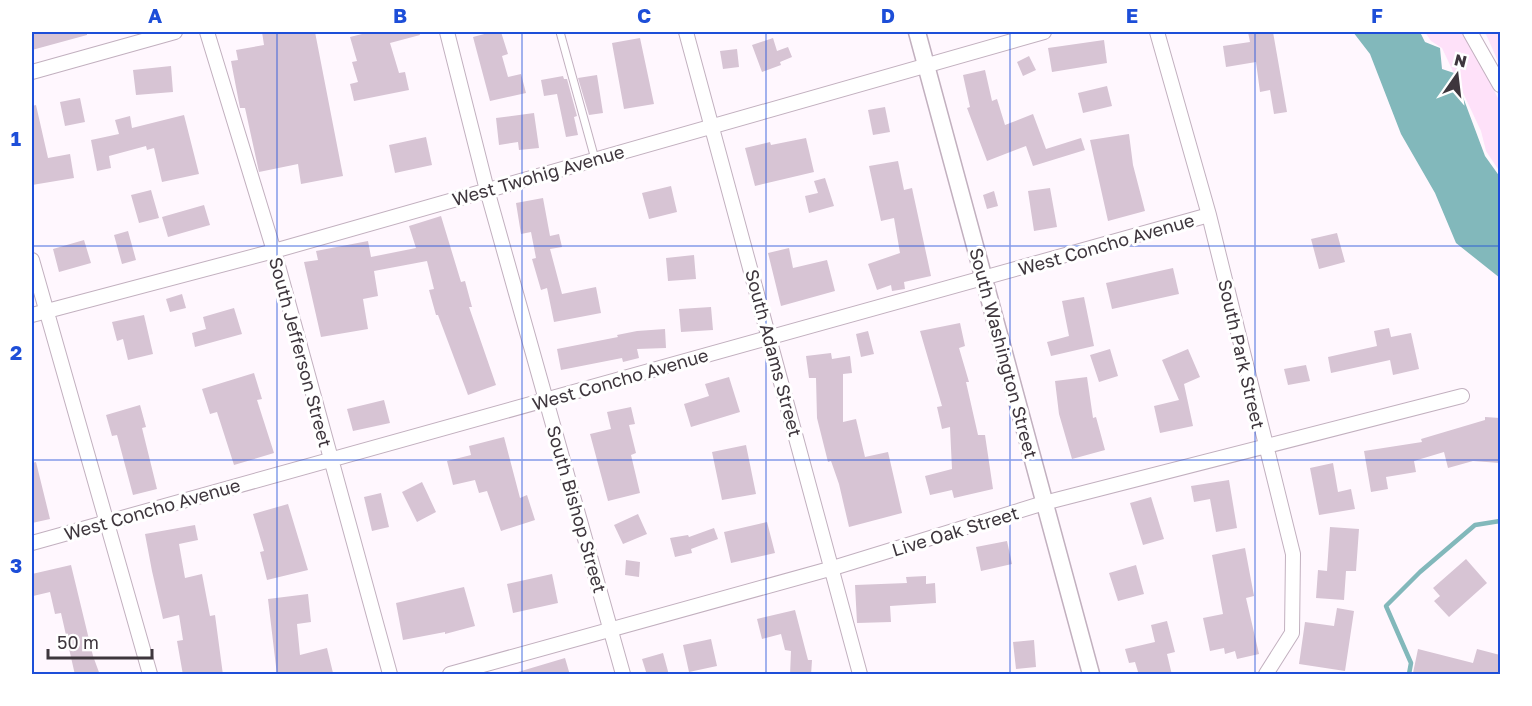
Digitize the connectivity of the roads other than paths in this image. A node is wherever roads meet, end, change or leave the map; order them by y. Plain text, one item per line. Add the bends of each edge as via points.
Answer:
1 (175, 32) edge
2 (207, 32) edge
3 (447, 32) edge
4 (560, 32) edge
5 (686, 32) edge
6 (917, 32) edge
7 (1044, 32) edge
8 (1157, 32) edge
9 (1470, 32) edge
10 (926, 66) junction
11 (32, 72) edge
12 (1500, 85) edge
13 (712, 126) junction
14 (595, 159) junction
15 (487, 190) junction
16 (1209, 215) junction
17 (273, 251) junction
18 (32, 260) edge
19 (983, 278) junction
20 (46, 311) junction
21 (32, 315) edge
22 (769, 337) junction
23 (1462, 396) dead end
24 (547, 399) junction
25 (1264, 446) junction
26 (330, 460) junction
27 (1044, 503) junction
28 (106, 522) junction
29 (32, 543) edge
30 (833, 568) junction
31 (611, 628) junction
32 (150, 675) edge
33 (390, 675) edge
34 (450, 675) edge
35 (623, 675) edge
36 (860, 675) edge
37 (1090, 675) edge
38 (1266, 675) edge

1 - 11 street
2 - 17 street, South Jefferson Street
3 - 15 street, South Bishop Street
4 - 14 lane
5 - 13 street, South Adams Street
6 - 10 street, South Washington Street
7 - 10 street, West Twohig Avenue
8 - 16 street, South Park Street
9 - 12 street
10 - 13 street, West Twohig Avenue
10 - 19 street, South Washington Street
13 - 14 street, West Twohig Avenue
13 - 22 street, South Adams Street
14 - 15 street, West Twohig Avenue
15 - 17 street, West Twohig Avenue
15 - 24 street, South Bishop Street
16 - 19 street, West Concho Avenue
16 - 25 street, South Park Street
17 - 20 street, West Twohig Avenue
17 - 26 street, South Jefferson Street
18 - 20 street
19 - 22 street, West Concho Avenue
19 - 27 street, South Washington Street
20 - 21 street, West Twohig Avenue
20 - 28 street
22 - 24 street, West Concho Avenue
22 - 30 street, South Adams Street
23 - 25 street, Live Oak Street
24 - 26 street, West Concho Avenue
24 - 31 street, South Bishop Street
25 - 27 street, Live Oak Street
25 - 38 street, South Park Street via 1293,554 1292,633
26 - 28 street, West Concho Avenue
26 - 33 street, South Jefferson Street
27 - 30 street, Live Oak Street
27 - 37 street, South Washington Street
28 - 29 street, West Concho Avenue
28 - 32 street
30 - 31 street, Live Oak Street
30 - 36 street, South Adams Street
31 - 34 street, Live Oak Street
31 - 35 street, South Bishop Street

